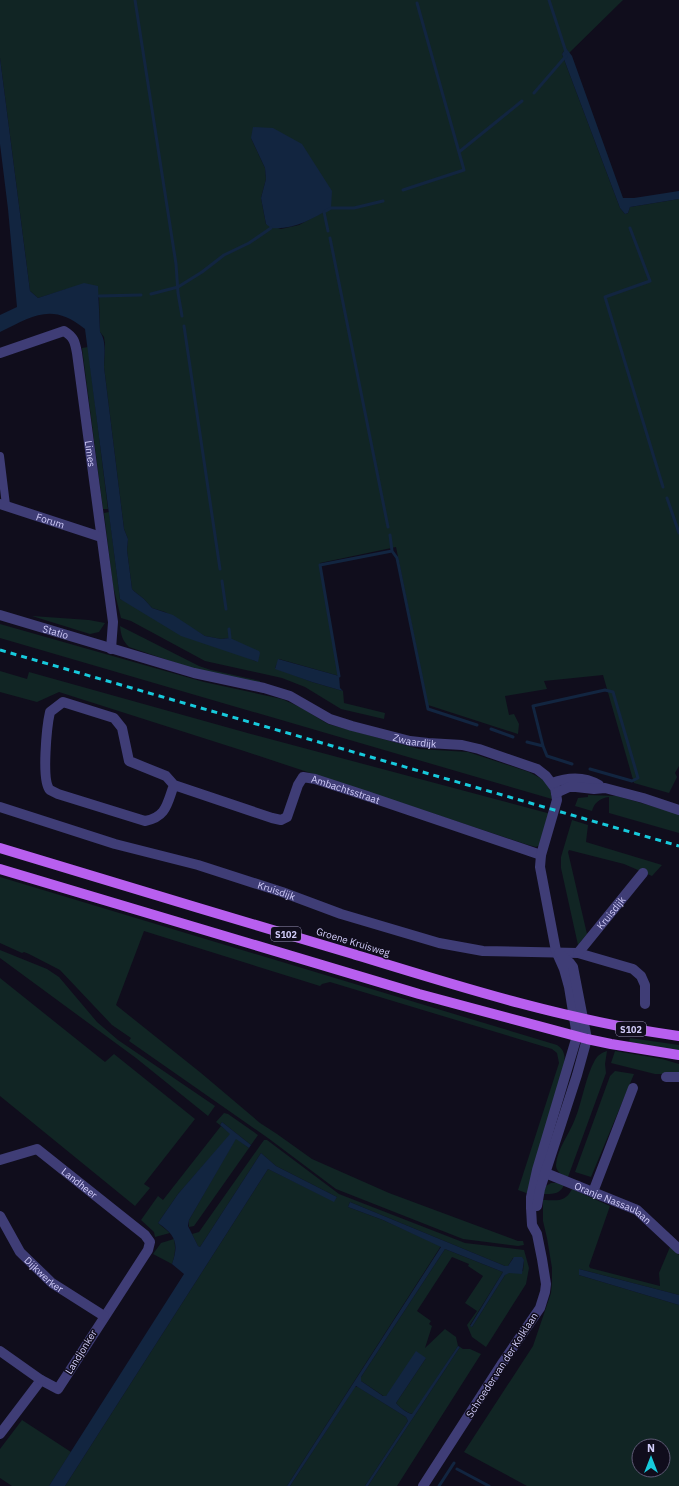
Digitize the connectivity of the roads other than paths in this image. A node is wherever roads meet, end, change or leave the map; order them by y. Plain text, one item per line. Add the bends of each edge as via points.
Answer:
1 (0, 353) edge
2 (0, 456) edge
3 (3, 504) edge
4 (101, 536) junction
5 (0, 615) edge
6 (111, 649) junction
7 (552, 783) junction
8 (174, 785) junction
9 (604, 788) junction
10 (556, 793) junction
11 (0, 807) edge
12 (679, 810) edge
13 (0, 848) edge
14 (541, 855) junction
15 (0, 869) edge
16 (643, 873) dead end
17 (556, 951) junction
18 (576, 953) junction
19 (645, 1004) dead end
20 (574, 1017) junction
21 (584, 1019) junction
22 (577, 1036) junction
23 (679, 1036) edge
24 (587, 1039) junction
25 (679, 1055) edge
26 (666, 1077) dead end
27 (679, 1077) edge
28 (633, 1088) dead end
29 (0, 1160) edge
30 (542, 1172) junction
31 (592, 1192) junction
32 (0, 1216) edge
33 (150, 1242) joint
34 (679, 1249) edge
35 (104, 1316) junction
36 (0, 1351) edge
37 (41, 1380) junction
38 (0, 1434) edge
39 (423, 1486) edge

1 - 4 street, Limes via 64,331 75,343
2 - 3 street
3 - 4 street, Forum
4 - 6 street, Limes via 113,622
5 - 6 street, Statio
6 - 7 street, Zwaardijk via 194,673 290,696 330,719 352,726 410,741 480,749 537,769
7 - 9 street via 573,778
7 - 10 street, Zwaardijk
8 - 8 street, Ambachtsstraat via 166,776 129,761 122,728 114,718 63,702 50,712 47,724 45,780 50,790 145,821 154,820 163,813
8 - 14 street, Ambachtsstraat via 282,820 287,817 303,777 315,779
9 - 10 street via 576,786
9 - 12 street
10 - 14 street, Zwaardijk via 553,816
11 - 17 street, Kruisdijk via 108,842 282,892 341,914 439,943 483,951
13 - 20 main road, Groene Kruisweg / S102 via 402,969
14 - 17 street, Zwaardijk via 540,867
15 - 22 main road, S102 via 420,994
16 - 18 street, Kruisdijk
17 - 18 street, Kruisdijk
17 - 20 street, Zwaardijk via 569,987
17 - 21 street via 573,967
18 - 19 street, Kruisdijk via 633,969 641,976 645,985
20 - 21 main road, Groene Kruisweg / S102
20 - 22 street, Zwaardijk
21 - 23 main road, Groene Kruisweg / S102
21 - 24 street
22 - 24 main road, S102
22 - 30 street, Schroeder van der Kolklaan
24 - 25 main road, S102
24 - 30 street, Schroeder van der Kolklaan
26 - 27 street
28 - 31 street
29 - 33 street, Landheer via 37,1149 145,1235
30 - 31 street, Oranje Nassaulaan
30 - 39 street, Schroeder van der Kolklaan via 533,1189 531,1208 532,1225 537,1234 546,1284 540,1308
31 - 34 street, Oranje Nassaulaan via 638,1210
32 - 35 street, Dijkwerker via 20,1252 46,1278
33 - 35 street, Landjonker via 148,1250
35 - 37 street, Landjonker via 58,1389
36 - 37 street
37 - 38 street

